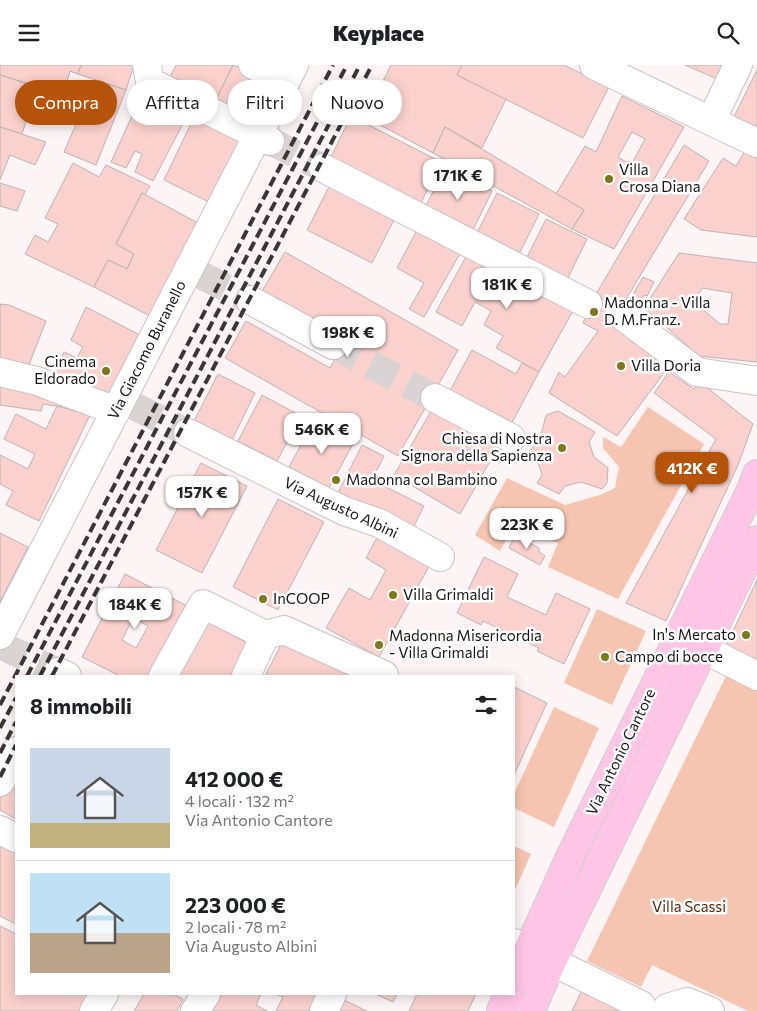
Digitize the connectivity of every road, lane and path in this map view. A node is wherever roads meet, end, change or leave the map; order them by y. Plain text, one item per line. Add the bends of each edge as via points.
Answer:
1 (147, 65) edge
2 (253, 65) edge
3 (594, 65) edge
4 (738, 65) edge
5 (290, 73) edge
6 (711, 121) junction
7 (263, 137) junction
8 (757, 143) edge
9 (323, 168) tunnel mouth
10 (250, 300) tunnel mouth
11 (588, 304) dead end
12 (620, 314) dead end
13 (334, 345) tunnel mouth
14 (0, 372) edge
15 (757, 381) edge
16 (435, 398) tunnel mouth
17 (124, 405) junction
18 (188, 433) tunnel mouth
19 (511, 438) dead end
20 (757, 474) edge
21 (754, 554) edge
22 (440, 557) dead end
23 (0, 635) edge
24 (265, 635) junction
25 (704, 649) junction
26 (164, 675) edge
27 (246, 675) edge
28 (384, 675) edge
29 (757, 676) edge
30 (0, 830) edge
31 (15, 838) edge
32 (520, 946) edge
33 (552, 961) junction
34 (515, 975) edge
35 (103, 995) edge
36 (332, 995) edge
37 (508, 995) edge
38 (94, 1011) edge
39 (324, 1011) edge
40 (501, 1011) edge
41 (530, 1011) edge
42 (638, 1011) edge
43 (665, 1011) edge
44 (710, 1011) edge

1 - 7 street via 150,82
2 - 5 street
3 - 6 street
4 - 6 street
5 - 7 street, Via Giacomo Buranello
6 - 8 street
7 - 17 street, Via Giacomo Buranello
9 - 11 street
10 - 13 street
12 - 15 street via 697,372
14 - 17 street
16 - 19 street
17 - 23 street, Via Giacomo Buranello
18 - 22 street, Via Augusto Albini via 344,511 379,523
20 - 32 main road, Via Antonio Cantore via 752,490
21 - 25 main road, Via Antonio Cantore
24 - 26 street via 203,605
24 - 27 street
24 - 28 street via 284,630
25 - 29 street
25 - 33 main road, Via Antonio Cantore
30 - 31 street
32 - 33 street
32 - 34 main road, Via Antonio Cantore
33 - 41 main road, Via Antonio Cantore
33 - 42 street via 641,1005
35 - 38 street
36 - 39 street
37 - 40 main road
43 - 44 street via 687,1001

